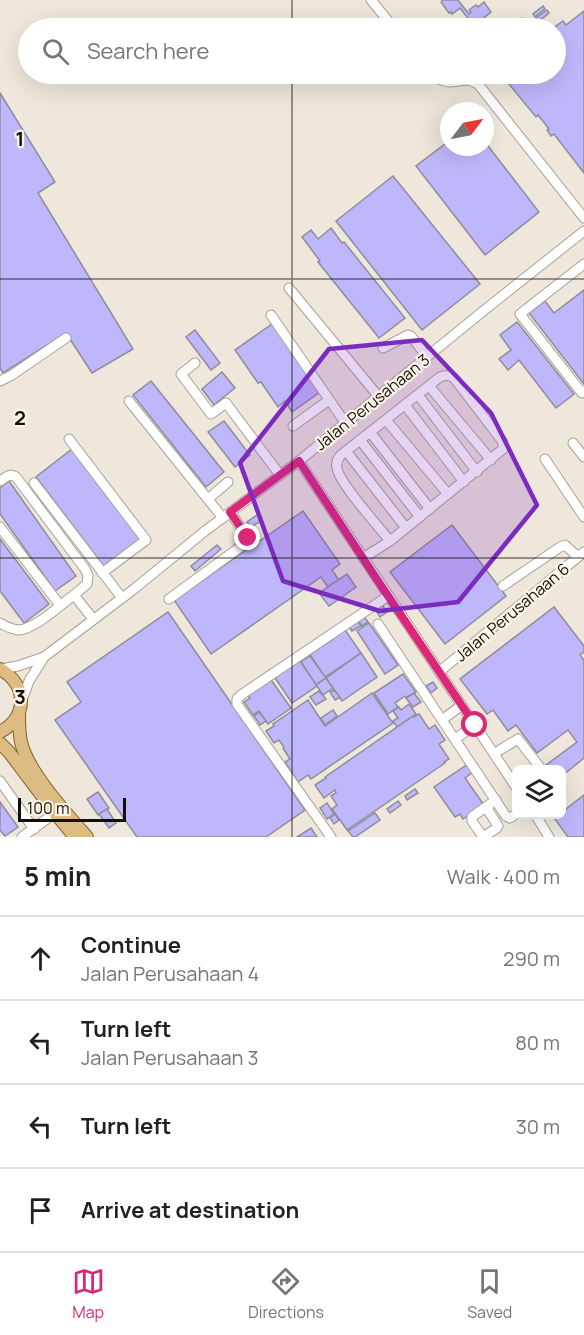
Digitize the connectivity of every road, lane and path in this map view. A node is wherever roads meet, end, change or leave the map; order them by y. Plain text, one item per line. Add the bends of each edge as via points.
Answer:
1 (371, 0) edge
2 (386, 18) edge
3 (478, 84) edge
4 (584, 218) edge
5 (583, 234) edge
6 (584, 264) edge
7 (289, 288) dead end
8 (271, 315) dead end
9 (66, 338) dead end
10 (382, 348) dead end
11 (427, 357) junction
12 (195, 363) dead end
13 (0, 381) edge
14 (429, 386) junction
15 (584, 391) edge
16 (418, 395) junction
17 (379, 397) junction
18 (329, 400) junction
19 (129, 401) dead end
20 (405, 405) junction
21 (386, 420) junction
22 (346, 424) junction
23 (293, 426) dead end
24 (370, 432) junction
25 (69, 439) dead end
26 (360, 440) junction
27 (573, 443) dead end
28 (346, 451) junction
29 (584, 457) edge
30 (545, 459) dead end
31 (491, 460) junction
32 (299, 461) junction
33 (477, 472) junction
34 (280, 475) junction
35 (0, 482) edge
36 (228, 482) dead end
37 (465, 482) junction
38 (34, 483) dead end
39 (448, 494) junction
40 (208, 499) junction
41 (430, 509) junction
42 (227, 515) junction
43 (420, 517) junction
44 (584, 517) edge
45 (0, 527) edge
46 (406, 528) junction
47 (390, 540) junction
48 (581, 555) edge
49 (363, 558) junction
50 (102, 573) junction
51 (503, 586) dead end
52 (74, 595) junction
53 (388, 596) junction
54 (122, 598) junction
55 (169, 599) dead end
56 (60, 605) junction
57 (93, 619) junction
58 (0, 623) edge
59 (378, 624) dead end
60 (44, 657) junction
61 (0, 669) edge
62 (439, 672) junction
63 (21, 701) junction
64 (462, 705) junction
65 (19, 714) junction
66 (442, 720) junction
67 (475, 725) junction
68 (0, 732) edge
69 (455, 739) junction
70 (0, 743) edge
71 (495, 753) junction
72 (538, 765) edge
73 (0, 781) edge
74 (512, 781) edge
75 (496, 800) junction
76 (486, 807) dead end
77 (55, 813) junction
78 (512, 817) edge
79 (538, 819) edge
80 (34, 829) junction
81 (22, 837) edge
82 (75, 837) edge
83 (87, 837) edge
84 (331, 837) edge
85 (549, 837) edge

1 - 2 street
3 - 4 street
5 - 11 street, Jalan Perusahaan 3
6 - 15 street via 520,314
7 - 17 street
8 - 18 street
9 - 13 street
10 - 11 street via 408,335
11 - 17 street, Jalan Perusahaan 3
12 - 34 street via 181,374 211,414 226,403
14 - 16 street
14 - 31 street
14 - 31 street via 446,375 454,378 503,442 503,449
16 - 20 street
16 - 33 street
17 - 22 street, Jalan Perusahaan 3
18 - 22 street
18 - 23 street
19 - 40 street
20 - 21 street
20 - 37 street
21 - 24 street
21 - 39 street
22 - 32 street, Jalan Perusahaan 3
24 - 26 street
24 - 41 street
25 - 50 street via 146,540
26 - 28 street
26 - 43 street
27 - 29 street
28 - 46 street
28 - 47 street via 337,460 339,474
30 - 44 street
31 - 33 street
32 - 34 street, Jalan Perusahaan 3
32 - 49 street
33 - 37 street
34 - 42 street, Jalan Perusahaan 3
35 - 52 street via 8,475 16,477 85,569 87,584
36 - 40 street
37 - 39 street
38 - 50 street
39 - 41 street
40 - 42 street
41 - 43 street
42 - 54 street, Jalan Perusahaan 3
42 - 55 street via 248,538 247,542
43 - 46 street
45 - 56 street
46 - 47 street
47 - 49 street
48 - 51 street via 565,545
48 - 62 street, Jalan Perusahaan 6
49 - 53 street
50 - 54 street
52 - 56 street
52 - 57 street
53 - 62 street
53 - 84 street via 237,699
54 - 57 street, Jalan Perusahaan 3
56 - 58 street via 32,626 18,630
57 - 60 street, Jalan Perusahaan 3
59 - 66 street
60 - 61 street
60 - 63 street via 28,681
61 - 63 main road via 16,682
62 - 64 street
63 - 65 main road
64 - 66 street
64 - 67 street
65 - 68 main road
65 - 83 main road via 21,743 28,761
66 - 69 street
67 - 69 street
67 - 71 street
69 - 75 street
70 - 77 main road
71 - 72 street via 518,739
71 - 74 street
73 - 80 street
75 - 76 street
75 - 78 street via 506,816
77 - 80 street
77 - 82 main road
79 - 85 street
80 - 81 street

